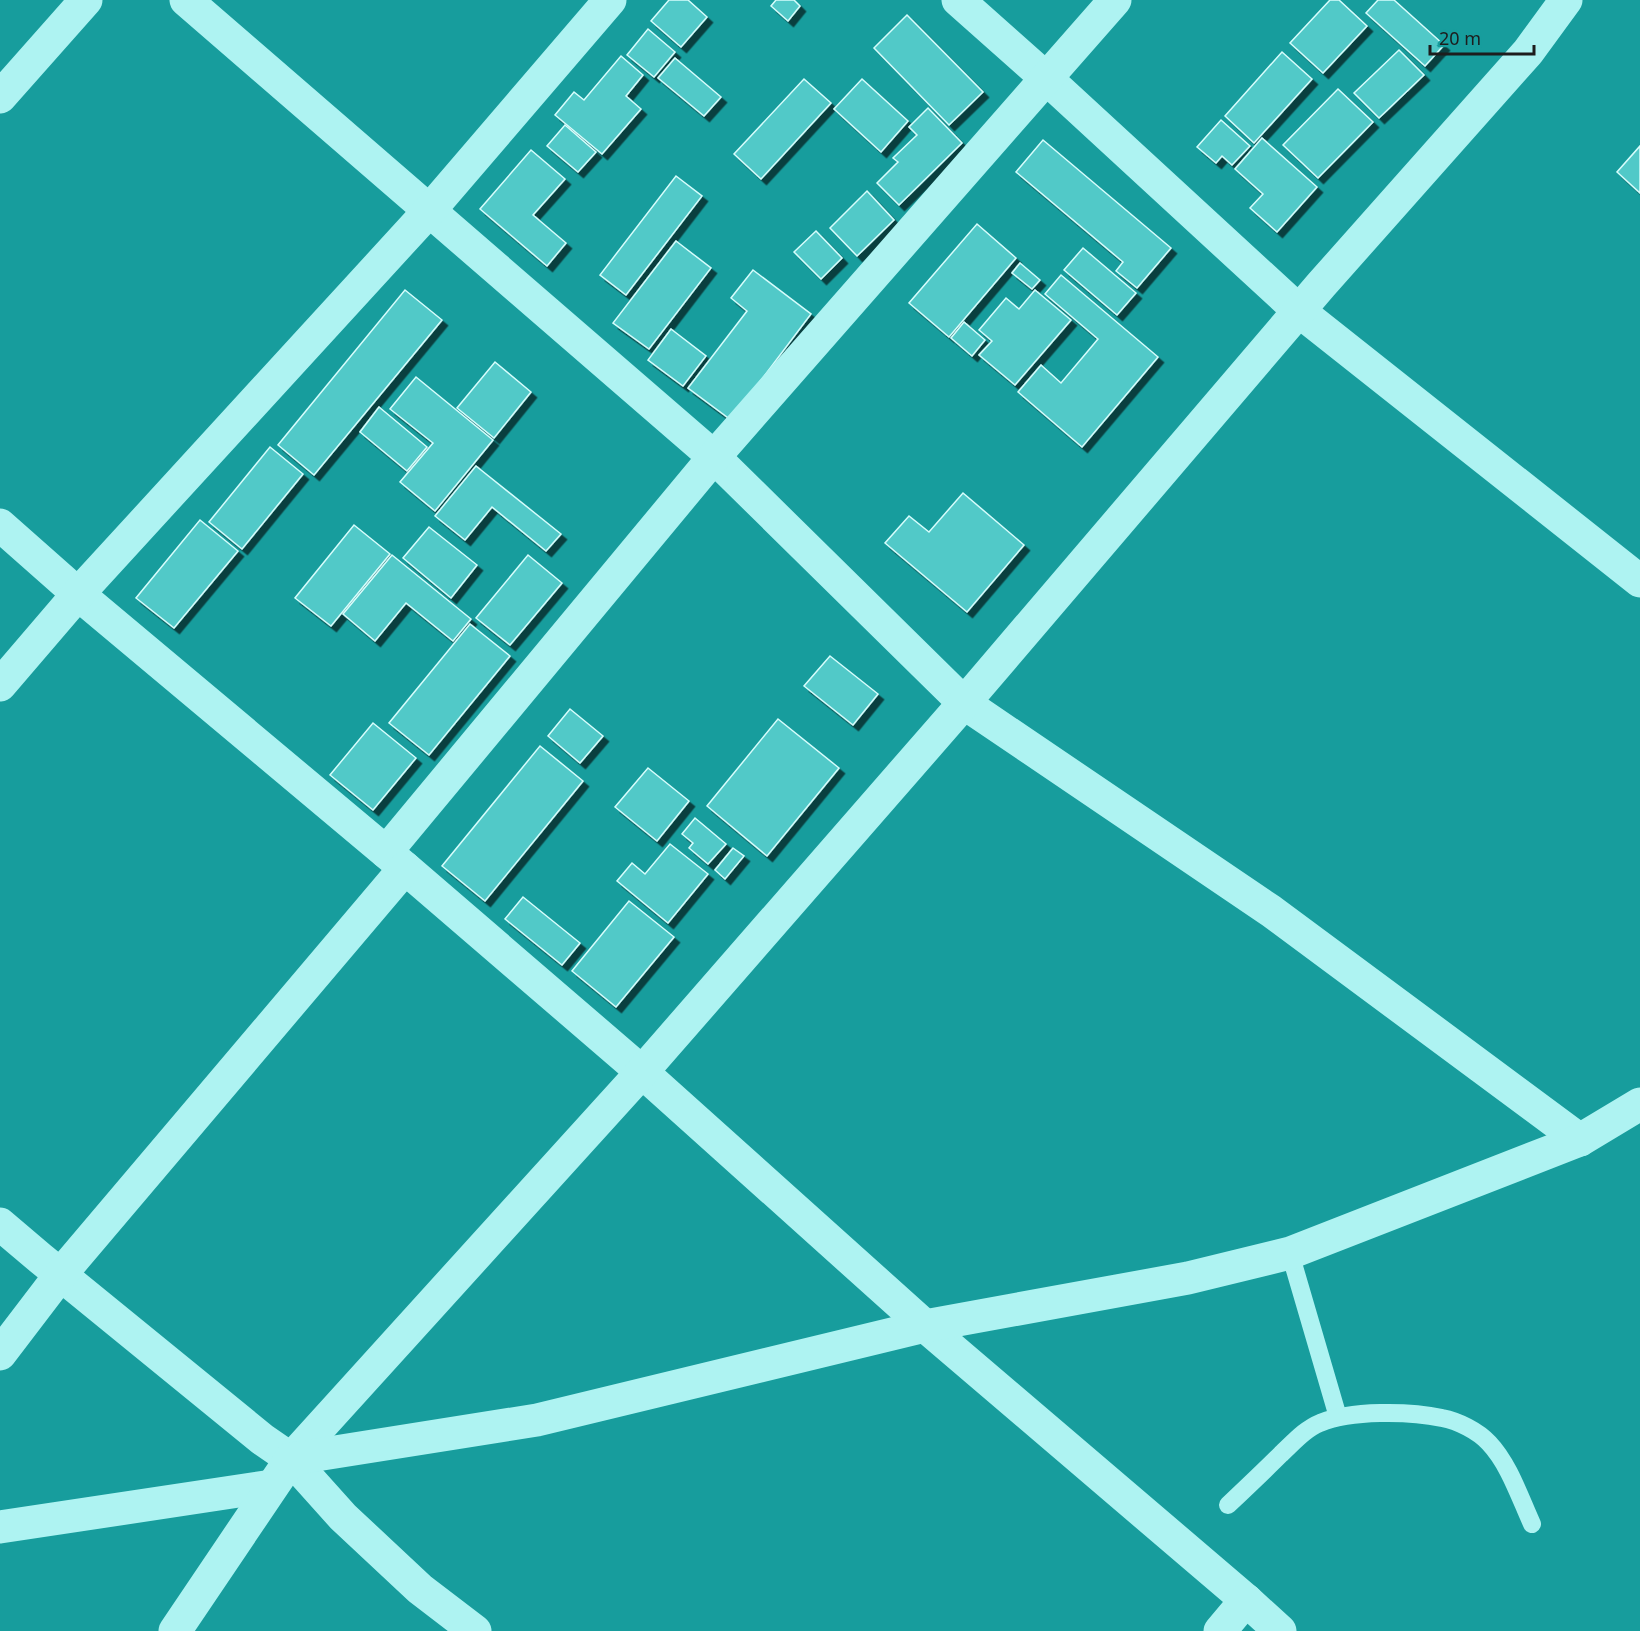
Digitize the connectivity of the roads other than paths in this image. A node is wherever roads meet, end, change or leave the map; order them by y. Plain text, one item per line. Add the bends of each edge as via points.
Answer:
1 (86, 0) edge
2 (186, 0) edge
3 (610, 0) edge
4 (958, 0) edge
5 (1115, 0) edge
6 (1566, 0) edge
7 (1047, 79) junction
8 (0, 97) edge
9 (429, 211) junction
10 (1299, 310) junction
11 (714, 457) junction
12 (0, 525) edge
13 (1640, 580) edge
14 (78, 594) junction
15 (0, 685) edge
16 (964, 703) junction
17 (395, 860) junction
18 (642, 1072) junction
19 (1640, 1104) edge
20 (1580, 1140) junction
21 (0, 1224) edge
22 (1290, 1253) junction
23 (61, 1274) junction
24 (925, 1326) junction
25 (0, 1354) edge
26 (1338, 1417) junction
27 (291, 1459) junction
28 (272, 1486) junction
29 (1228, 1505) dead end
30 (1532, 1524) dead end
31 (0, 1527) edge
32 (1246, 1600) junction
33 (466, 1628) edge
34 (175, 1631) edge
35 (1220, 1631) edge
36 (1280, 1631) edge

1 - 8 street
2 - 9 street
3 - 9 street
4 - 7 street
5 - 7 street
6 - 10 street via 1528,52
7 - 10 street
7 - 11 street
9 - 11 street
9 - 14 street
10 - 13 street
10 - 16 street
11 - 16 street
11 - 17 street
12 - 14 street
14 - 15 street
14 - 17 street
16 - 18 street
16 - 20 street via 1271,911
17 - 18 street
17 - 23 street
18 - 24 street
18 - 27 street
19 - 20 street
20 - 22 street
21 - 23 street
22 - 24 street via 1188,1278
22 - 26 lane
23 - 25 street
23 - 27 street
24 - 27 street via 537,1420
24 - 32 street
26 - 29 lane via 1303,1433
26 - 30 lane via 1407,1414 1443,1418 1472,1429 1490,1443 1504,1464
27 - 28 street
27 - 33 street via 343,1517
28 - 31 street
28 - 34 street
32 - 35 street
32 - 36 street

